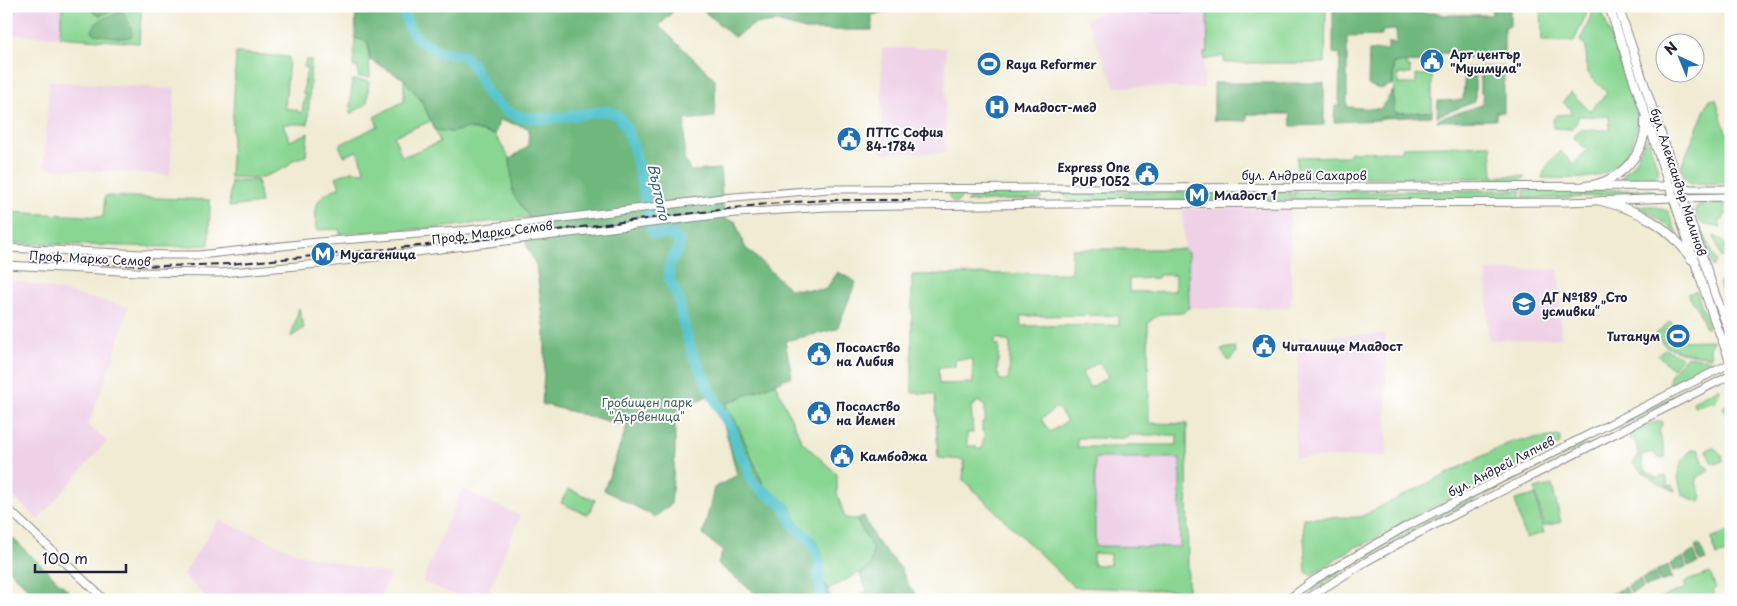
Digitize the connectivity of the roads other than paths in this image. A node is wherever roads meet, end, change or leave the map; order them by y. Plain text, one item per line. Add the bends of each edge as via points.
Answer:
1 (1609, 6) edge
2 (1618, 6) edge
3 (1644, 110) junction
4 (1585, 186) junction
5 (1670, 186) junction
6 (1679, 186) junction
7 (878, 189) joint
8 (1731, 189) edge
9 (1673, 198) junction
10 (1683, 198) junction
11 (1731, 198) edge
12 (1601, 201) junction
13 (6, 248) edge
14 (6, 265) edge
15 (1697, 270) junction
16 (1731, 336) edge
17 (1731, 363) edge
18 (1731, 375) edge
19 (6, 508) edge
20 (106, 600) edge
21 (1287, 600) edge
22 (1305, 600) edge

1 - 3 main road, бул. Александър Малинов
2 - 6 main road, бул. Александър Малинов
3 - 4 main road via 1644,134 1633,160 1610,180
3 - 5 main road, бул. Александър Малинов
4 - 5 main road, бул. Андрей Сахаров
4 - 7 main road, бул. Андрей Сахаров
5 - 6 main road, бул. Андрей Сахаров
5 - 9 main road, бул. Александър Малинов
6 - 8 main road, бул. Андрей Сахаров
6 - 10 main road, бул. Александър Малинов
7 - 13 main road, Проф. Марко Семов via 829,189 722,198 469,230 199,255
9 - 10 main road
9 - 12 main road
9 - 15 main road, бул. Александър Малинов
10 - 11 main road
10 - 16 main road, бул. Александър Малинов
12 - 14 main road, Проф. Марко Семов via 826,207 724,214 319,264 206,273
12 - 15 main road via 1636,211 1660,225 1681,246
15 - 17 main road, бул. Александър Малинов
17 - 21 main road, бул. Андрей Ляпчев via 1405,527 1322,575
18 - 22 main road, бул. Андрей Ляпчев via 1421,532
19 - 20 main road

